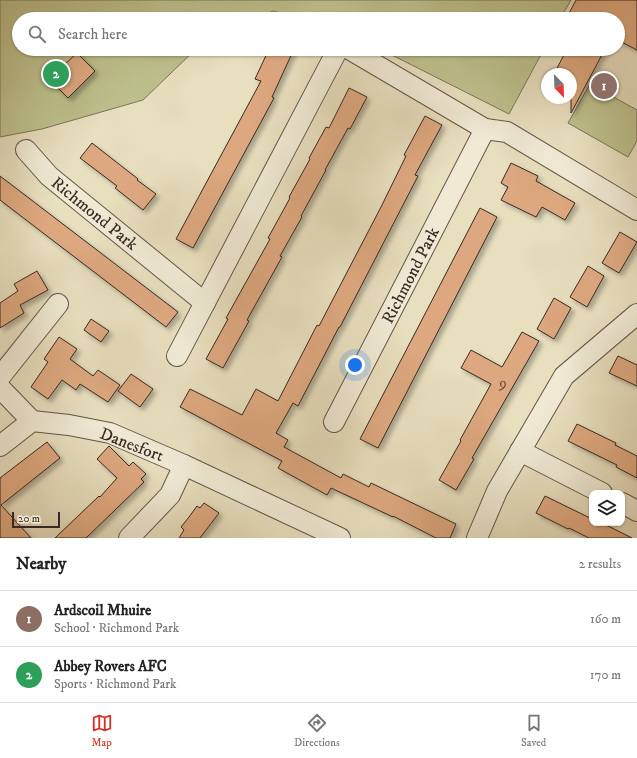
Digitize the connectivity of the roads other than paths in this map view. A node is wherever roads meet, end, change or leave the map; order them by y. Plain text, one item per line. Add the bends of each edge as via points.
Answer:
1 (334, 56) edge
2 (361, 56) edge
3 (485, 129) junction
4 (26, 150) dead end
5 (637, 210) edge
6 (205, 303) junction
7 (58, 304) dead end
8 (635, 320) edge
9 (177, 356) dead end
10 (0, 377) edge
11 (0, 388) edge
12 (32, 421) junction
13 (334, 422) dead end
14 (0, 446) edge
15 (520, 451) junction
16 (184, 465) junction
17 (596, 490) edge
18 (625, 505) edge
19 (637, 511) edge
20 (317, 533) edge
21 (129, 538) edge
22 (340, 538) edge
23 (477, 538) edge

1 - 6 street
2 - 3 street
3 - 5 street via 507,132
3 - 13 street, Richmond Park
4 - 6 street, Richmond Park via 49,176
6 - 9 street
7 - 10 street
8 - 15 street via 564,376
11 - 12 street
12 - 14 street
12 - 16 street, Danesfort via 110,433
15 - 17 street
15 - 23 street via 496,491
16 - 20 street, Danesfort
16 - 21 street, Danesfort via 170,495
18 - 19 street
20 - 22 street, Danesfort

